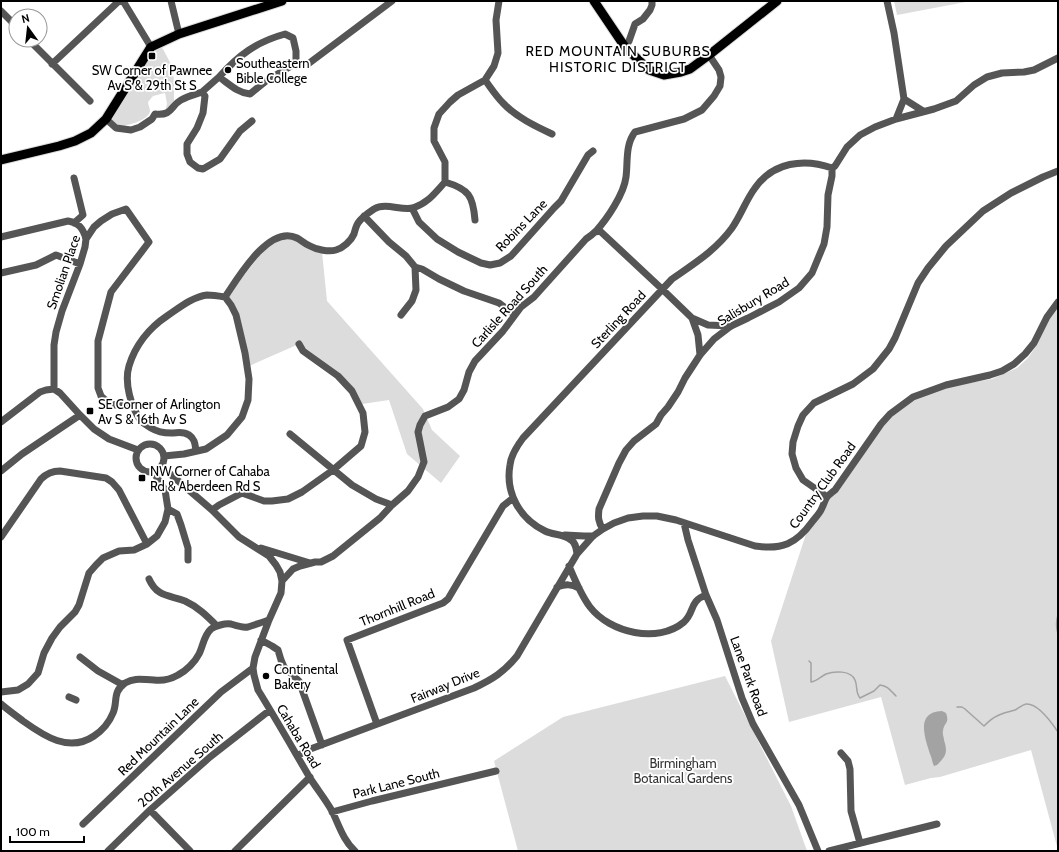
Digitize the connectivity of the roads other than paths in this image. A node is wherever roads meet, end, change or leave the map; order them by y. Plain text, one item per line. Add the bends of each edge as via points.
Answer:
1 (119, 1) edge
2 (122, 1) edge
3 (171, 1) edge
4 (282, 1) edge
5 (392, 1) edge
6 (499, 1) edge
7 (594, 1) edge
8 (652, 1) edge
9 (777, 1) edge
10 (887, 1) edge
11 (179, 34) junction
12 (151, 47) junction
13 (625, 47) junction
14 (37, 48) edge
15 (710, 55) junction
16 (1058, 58) edge
17 (52, 64) junction
18 (308, 64) dead end
19 (219, 77) junction
20 (485, 80) junction
21 (204, 94) junction
22 (904, 99) junction
23 (90, 101) dead end
24 (923, 111) junction
25 (106, 119) junction
26 (896, 119) junction
27 (252, 121) dead end
28 (552, 134) dead end
29 (593, 151) dead end
30 (1, 160) edge
31 (832, 168) junction
32 (1058, 172) edge
33 (74, 178) dead end
34 (445, 182) junction
35 (412, 208) junction
36 (364, 216) junction
37 (475, 220) dead end
38 (74, 222) junction
39 (595, 232) junction
40 (1, 237) edge
41 (86, 239) junction
42 (80, 264) junction
43 (415, 267) junction
44 (1, 273) edge
45 (662, 289) junction
46 (225, 297) junction
47 (1058, 302) edge
48 (401, 315) dead end
49 (515, 315) junction
50 (692, 318) junction
51 (731, 326) junction
52 (299, 344) dead end
53 (700, 355) junction
54 (54, 389) junction
55 (131, 404) junction
56 (80, 415) junction
57 (1, 422) edge
58 (290, 434) dead end
59 (138, 450) junction
60 (196, 451) junction
61 (164, 456) junction
62 (162, 467) junction
63 (333, 470) junction
64 (1, 471) edge
65 (154, 473) junction
66 (826, 496) junction
67 (513, 498) junction
68 (392, 505) junction
69 (168, 509) junction
70 (212, 510) junction
71 (684, 523) junction
72 (603, 529) junction
73 (558, 535) junction
74 (593, 536) junction
75 (1, 537) edge
76 (147, 544) junction
77 (251, 544) junction
78 (577, 554) junction
79 (188, 560) dead end
80 (311, 563) junction
81 (569, 566) junction
82 (149, 580) dead end
83 (282, 580) junction
84 (557, 587) junction
85 (579, 588) junction
86 (706, 595) junction
87 (269, 620) junction
88 (216, 626) junction
89 (261, 640) junction
90 (80, 657) dead end
91 (253, 668) junction
92 (123, 685) junction
93 (1, 692) edge
94 (1, 704) edge
95 (270, 710) junction
96 (377, 724) junction
97 (322, 745) junction
98 (841, 753) dead end
99 (298, 756) junction
100 (496, 771) dead end
101 (310, 777) junction
102 (150, 810) junction
103 (332, 812) junction
104 (83, 824) dead end
105 (937, 824) dead end
106 (860, 843) junction
107 (108, 851) edge
108 (190, 851) edge
109 (235, 851) edge
110 (355, 851) edge
111 (818, 851) edge
112 (829, 851) edge

1 - 17 street
2 - 12 street
3 - 11 street
4 - 11 main road
5 - 18 street
6 - 20 street via 496,20 498,53 494,66
7 - 13 main road
8 - 13 street via 650,10 635,24
9 - 15 main road
10 - 22 street
11 - 12 main road
12 - 25 main road
13 - 15 main road via 649,70 664,75 690,69
14 - 17 street
15 - 39 street, Carlisle Road South via 720,77 720,86 714,96 702,110 684,119 635,132 628,145 626,180 618,200
16 - 24 street, Salisbury Road via 1034,70 987,77 956,100
17 - 23 street
19 - 19 street via 233,62 252,48 284,34 293,38 296,63 250,94 233,87
19 - 21 street
20 - 28 street via 513,112
20 - 34 street via 458,94 439,114 434,128 434,141 445,162
21 - 25 street via 180,100 169,113 155,114 152,119 131,130 116,128
21 - 27 street via 203,113 187,144 190,162 198,168 203,169 220,159 240,132
22 - 24 street
22 - 26 street
24 - 26 street, Salisbury Road
25 - 30 main road via 91,133 75,141
26 - 31 street, Salisbury Road via 860,135 847,147
29 - 35 street, Robins Lane via 588,155 562,201 511,256 500,263 481,263 437,239 418,222
31 - 45 street, Sterling Road via 806,162 787,165 773,171 755,188 733,227 716,248
31 - 51 street, Salisbury Road via 824,244 812,272 799,288 779,302
32 - 66 street via 1011,193 983,211 946,246 918,283 895,338 873,369 852,384 814,403 803,415 793,442 792,454 803,480
33 - 38 street via 83,215
34 - 35 street via 428,201
34 - 37 street via 464,190 471,199
35 - 36 street via 385,206 376,208
36 - 43 street
36 - 46 street via 357,223 353,236 343,247 335,250 311,247 291,236 276,238 247,265
38 - 40 street via 68,221
38 - 41 street via 80,226
39 - 45 street via 600,231
39 - 49 street, Carlisle Road South
41 - 42 street, Smolian Place
41 - 55 street, Smolian Place via 101,221 126,209 149,242 111,292 98,341 100,396 110,404
42 - 44 street via 56,255 36,265
42 - 54 street, Smolian Place via 56,332
43 - 48 street via 416,290 412,301
43 - 49 street via 464,291 498,303
45 - 50 street
45 - 67 street, Sterling Road via 523,438 514,451 510,465 509,481
46 - 55 street via 207,295 193,299 150,330 128,368
46 - 60 street via 236,315 243,341 248,400 242,417 227,435 206,449
47 - 66 street, Country Club Road via 1046,317 1034,343 1014,364 1002,371 946,385 913,398 890,414 835,490
49 - 68 street, Carlisle Road South via 475,361 459,399 448,407 425,416 418,432 424,462 408,491
50 - 51 street via 708,325
50 - 53 street via 698,335
51 - 53 street, Salisbury Road via 714,339
52 - 63 street via 303,351 338,376 352,391 363,413 365,432 361,446
53 - 72 street, Salisbury Road via 656,424 634,440 626,450 599,509 598,517
54 - 56 street
54 - 57 street via 40,392
55 - 60 street via 142,422 153,429 191,436 195,441
56 - 59 street via 94,429 110,439
56 - 64 street
58 - 63 street
59 - 61 street via 151,444 162,450
59 - 65 street via 135,458 138,467 143,472
60 - 61 street
61 - 62 street
62 - 65 street
62 - 70 street
63 - 68 street via 359,490
63 - 70 street via 288,499 264,501 242,493
65 - 69 street via 165,490
66 - 71 street, Country Club Road via 821,510 804,533 791,543 777,547 755,546
67 - 73 street, Sterling Road via 524,516 534,525
67 - 96 street, Thornhill Road via 503,506 448,599 347,640
68 - 80 street, Carlisle Road South via 333,556 321,562
69 - 76 street via 165,522 157,536
69 - 79 street via 177,514 188,548
70 - 77 street
71 - 72 street, Country Club Road via 657,516 643,516 628,518
71 - 86 street, Lane Park Road
72 - 74 street, Fairway Drive
73 - 74 street, Sterling Road
73 - 78 street, Sterling Road via 572,540
74 - 78 street, Fairway Drive
75 - 76 street via 41,479 53,471 60,471 106,478 112,482 119,490
76 - 93 street via 134,550 118,551 103,558 89,572 75,612 52,638 38,673 18,690
77 - 80 street
77 - 83 street via 269,556 280,572
78 - 81 street, Fairway Drive
80 - 83 street, Carlisle Road South via 293,570
81 - 84 street, Fairway Drive
81 - 85 street
82 - 88 street via 160,593 185,601 201,610
83 - 87 street, Cahaba Road via 281,592
84 - 85 street via 568,584
84 - 96 street, Fairway Drive via 518,656 500,674 474,688
85 - 86 street via 597,616 637,634 665,632 676,627 685,621 696,601
86 - 111 street, Lane Park Road via 750,718 800,805
87 - 88 street via 248,627 230,624
87 - 89 street, Cahaba Road
88 - 92 street via 206,635 198,655 188,668 177,676 156,680 132,679
89 - 91 street, Cahaba Road
89 - 97 street via 278,650 284,667 299,681
90 - 92 street
91 - 95 street, Cahaba Road via 258,690
91 - 104 street, Red Mountain Lane via 221,692
92 - 94 street via 118,690 114,712 108,723 89,739 74,743 62,743 41,734
95 - 99 street, Cahaba Road
95 - 102 street, 20th Avenue South via 210,757
96 - 97 street, Fairway Drive
97 - 99 street, Fairway Drive
98 - 106 street via 848,761 850,769 851,811
99 - 101 street, Cahaba Road
100 - 103 street, Park Lane South
101 - 103 street, Cahaba Road
101 - 109 street
102 - 107 street, 20th Avenue South
102 - 108 street
103 - 110 street, Cahaba Road via 347,842
105 - 106 street
106 - 112 street

